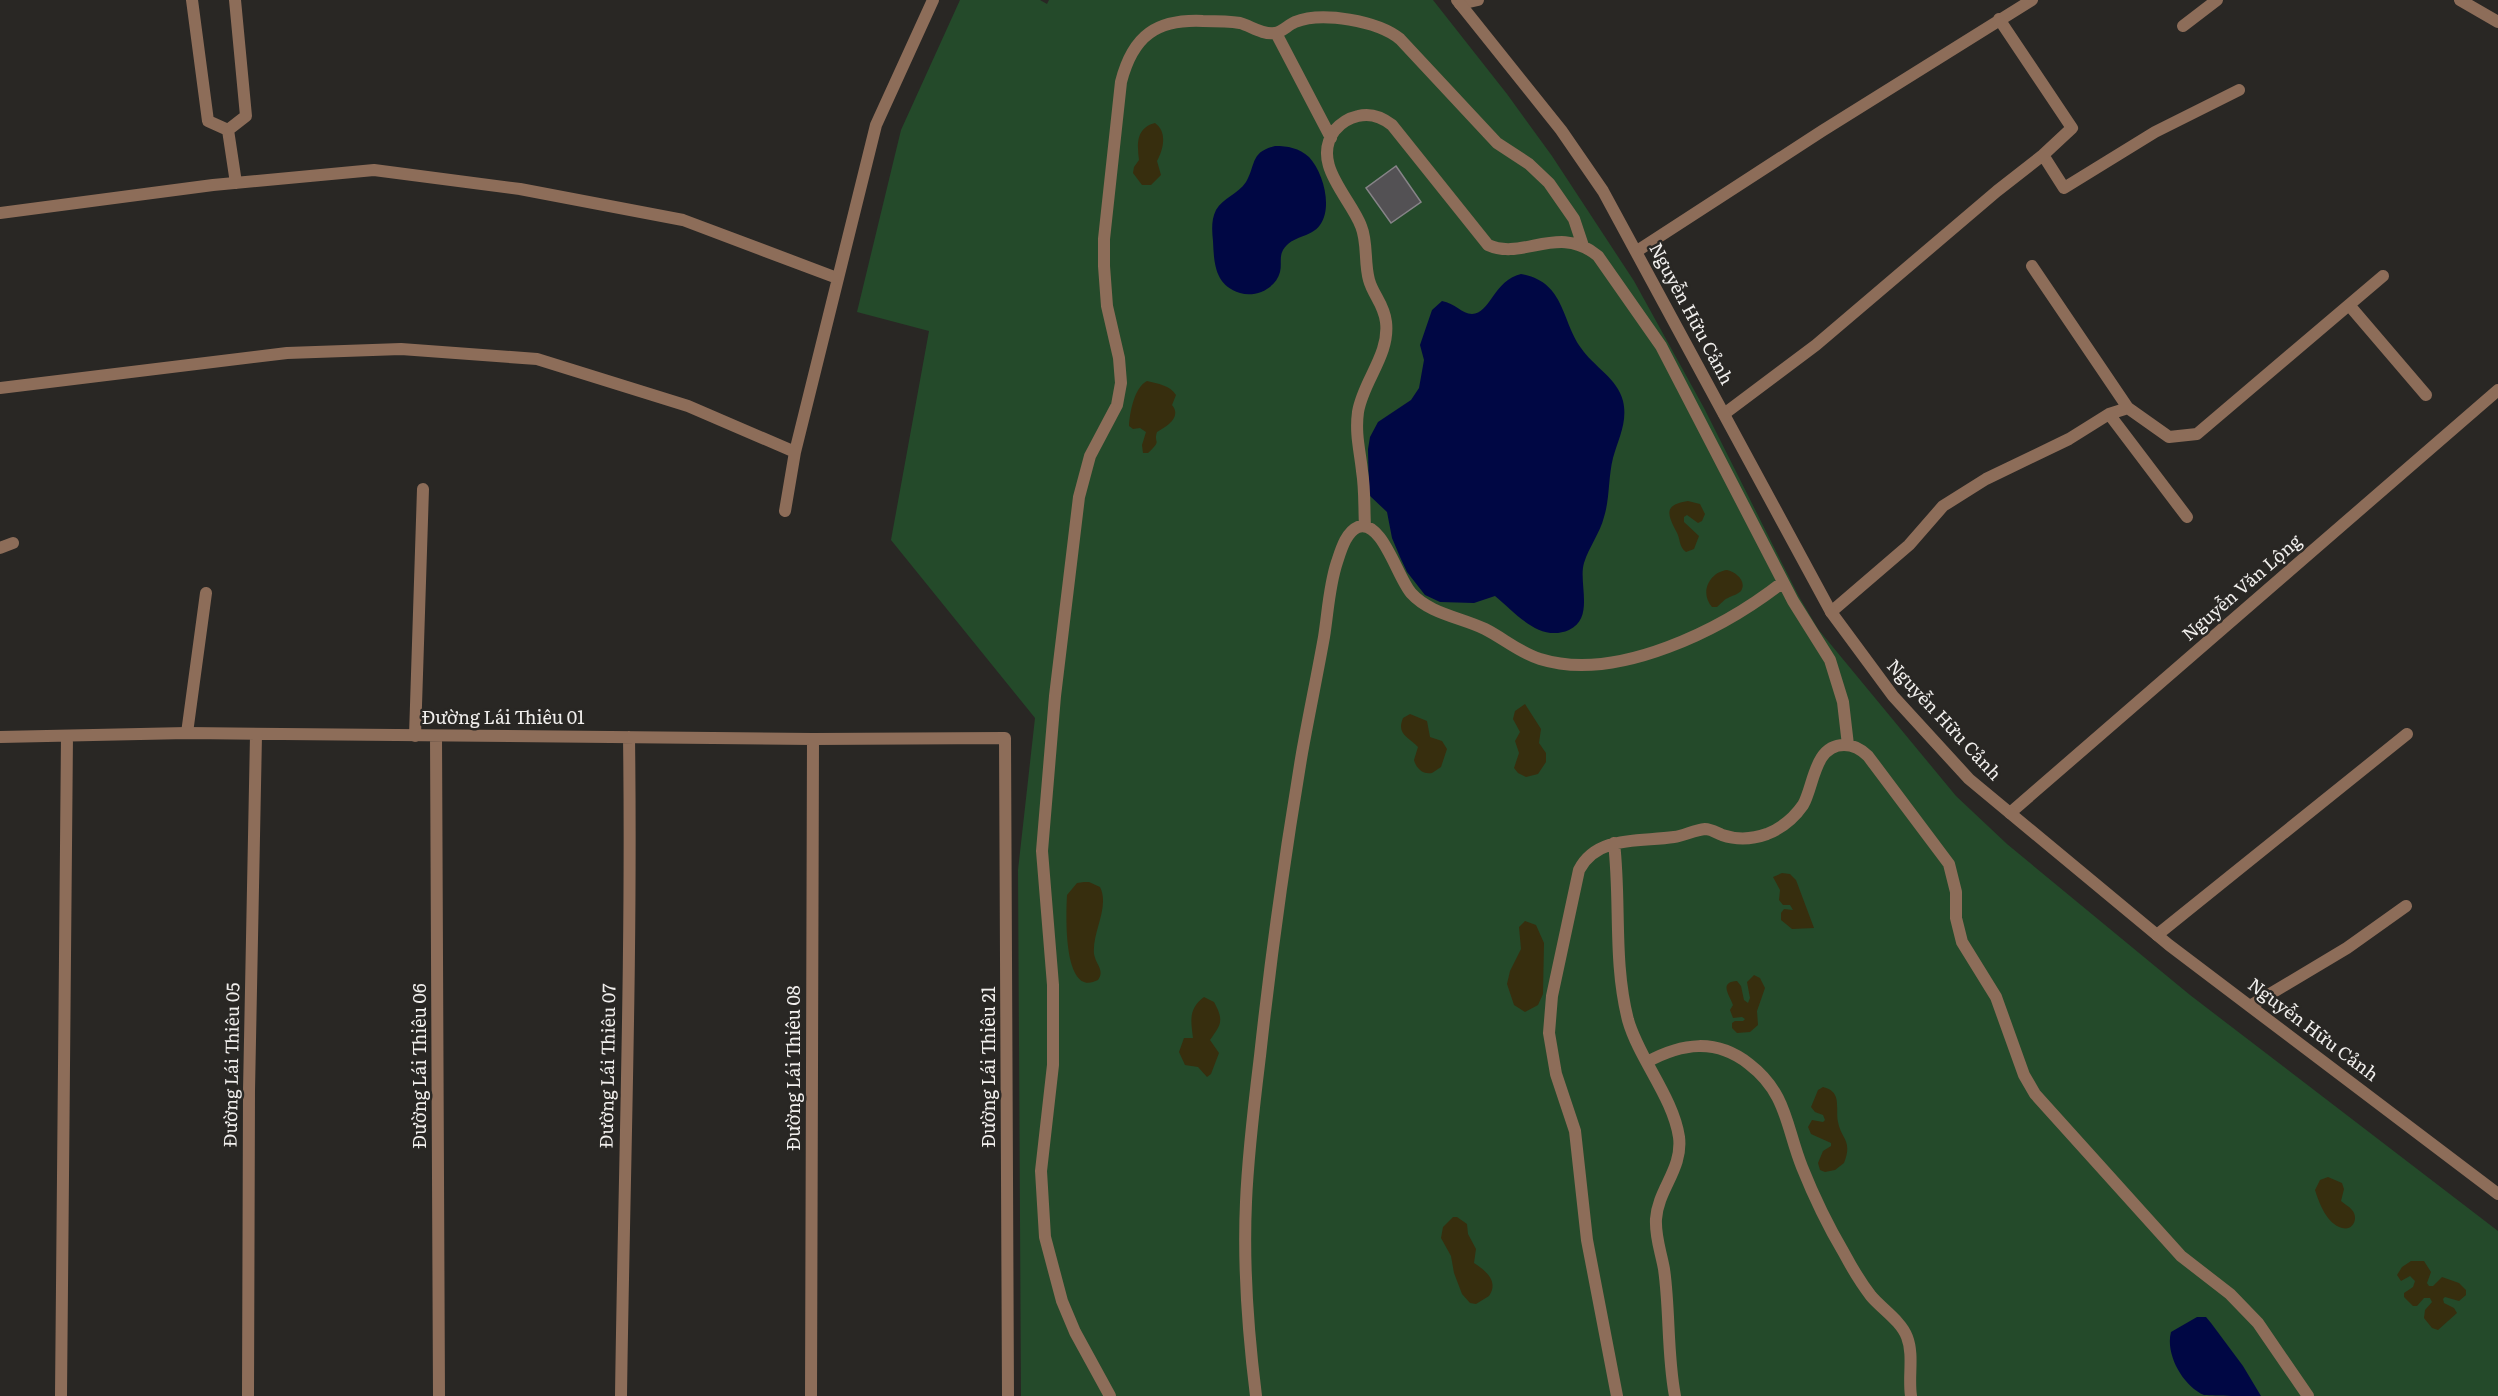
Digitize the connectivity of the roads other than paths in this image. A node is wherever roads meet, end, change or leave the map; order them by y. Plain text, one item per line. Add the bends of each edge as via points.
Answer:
1 (192, 0) edge
2 (235, 0) edge
3 (933, 0) edge
4 (1478, 0) edge
5 (2032, 0) edge
6 (2217, 0) edge
7 (2460, 0) edge
8 (1458, 2) edge
9 (1999, 20) junction
10 (2498, 22) edge
11 (2183, 26) dead end
12 (1276, 33) junction
13 (2239, 90) dead end
14 (228, 130) junction
15 (1331, 138) junction
16 (2043, 154) junction
17 (236, 183) junction
18 (0, 213) edge
19 (1583, 246) junction
20 (1636, 251) junction
21 (2032, 266) dead end
22 (2383, 276) dead end
23 (837, 278) junction
24 (2349, 305) junction
25 (0, 388) edge
26 (2498, 390) edge
27 (2426, 395) dead end
28 (2128, 408) junction
29 (1724, 414) junction
30 (2109, 414) junction
31 (795, 452) junction
32 (423, 489) dead end
33 (785, 511) dead end
34 (2187, 517) dead end
35 (1365, 526) junction
36 (13, 543) dead end
37 (0, 548) edge
38 (1783, 582) junction
39 (206, 593) dead end
40 (1831, 612) junction
41 (187, 733) junction
42 (2408, 734) dead end
43 (256, 735) junction
44 (67, 736) junction
45 (415, 736) junction
46 (436, 736) junction
47 (0, 737) edge
48 (629, 737) junction
49 (1005, 738) joint
50 (813, 739) junction
51 (1848, 744) junction
52 (2010, 813) junction
53 (1614, 843) junction
54 (2406, 906) dead end
55 (2157, 935) junction
56 (2250, 1006) junction
57 (1647, 1062) junction
58 (2498, 1194) edge
59 (61, 1396) edge
60 (248, 1396) edge
61 (439, 1396) edge
62 (621, 1396) edge
63 (812, 1396) edge
64 (1008, 1396) edge
65 (1110, 1396) edge
66 (1256, 1396) edge
67 (1617, 1396) edge
68 (1675, 1396) edge
69 (1911, 1396) edge
70 (2308, 1396) edge

1 - 14 street via 208,121
2 - 14 street via 246,116
3 - 23 street via 876,125
4 - 8 street
5 - 9 street
6 - 11 street
7 - 10 street
8 - 20 street, Nguyễn Hữu Cảnh via 1562,130 1603,191
9 - 16 street via 2072,128
9 - 20 street
12 - 15 street
12 - 19 street via 1295,22 1319,18 1368,23 1391,32 1497,143 1549,183 1574,219
12 - 65 street via 1224,21 1188,20 1160,26 1143,38 1132,53 1121,82 1104,266 1121,382 1117,405 1090,456 1079,497 1055,696 1042,851 1053,986 1052,1075 1041,1171 1046,1237 1062,1302 1074,1332
13 - 16 street via 2155,132 2064,188
14 - 17 street
15 - 19 street via 1340,125 1357,116 1377,116 1397,131 1488,244 1502,249 1551,242
15 - 35 street via 1328,163 1360,223 1369,279 1387,322 1384,349 1358,417 1356,439
16 - 29 street via 1816,345
17 - 18 street
17 - 23 street via 374,170 520,189 682,220
19 - 38 street via 1598,256 1661,346
20 - 29 street, Nguyễn Hữu Cảnh
21 - 28 street
22 - 24 street
23 - 31 street
24 - 27 street
24 - 28 street via 2197,434 2169,437
25 - 31 street via 287,353 401,349 537,359 688,406
26 - 52 street, Nguyễn Văn Lộng
28 - 30 street
29 - 40 street, Nguyễn Hữu Cảnh
30 - 34 street
30 - 40 street via 2069,439 1986,479 1944,506 1909,544
31 - 33 street
32 - 45 street
35 - 38 street via 1380,535 1405,585 1418,600 1485,629 1530,656 1574,666 1608,664 1692,638 1739,614
35 - 66 street via 1353,530 1346,540 1331,583 1292,814 1265,1008 1246,1204 1247,1305
36 - 37 street
38 - 51 street via 1830,660
39 - 41 street
40 - 52 street, Nguyễn Hữu Cảnh via 1893,696 1969,779
41 - 43 street, Đường Lái Thiêu 01
41 - 44 street, Đường Lái Thiêu 01
42 - 55 street
43 - 45 street, Đường Lái Thiêu 01
43 - 60 street, Đường Lái Thiêu 05
44 - 47 street, Đường Lái Thiêu 01
44 - 59 street
45 - 46 street, Đường Lái Thiêu 01
46 - 48 street, Đường Lái Thiêu 01
46 - 61 street, Đường Lái Thiêu 06
48 - 50 street, Đường Lái Thiêu 01
48 - 62 street, Đường Lái Thiêu 07 via 631,895
49 - 50 street, Đường Lái Thiêu 01
49 - 64 street, Đường Lái Thiêu 21
50 - 63 street, Đường Lái Thiêu 08
51 - 53 street via 1832,748 1824,755 1802,805 1773,831 1737,838 1704,829 1672,838
51 - 70 street via 1868,756 1948,864 1962,942 1996,997 2024,1075 2035,1094 2181,1256 2230,1294 2258,1323
52 - 55 street, Nguyễn Hữu Cảnh
53 - 57 street via 1618,874 1617,947 1623,997 1629,1023
53 - 67 street via 1589,856 1579,870 1551,996 1549,1033 1556,1074 1575,1131 1587,1240
54 - 56 street via 2348,948
55 - 56 street, Nguyễn Hữu Cảnh
56 - 58 street, Nguyễn Hữu Cảnh
57 - 68 street via 1679,1138 1678,1162 1656,1219
57 - 69 street via 1671,1050 1708,1045 1749,1064 1769,1085 1785,1112 1792,1143 1828,1224 1870,1295 1907,1336

